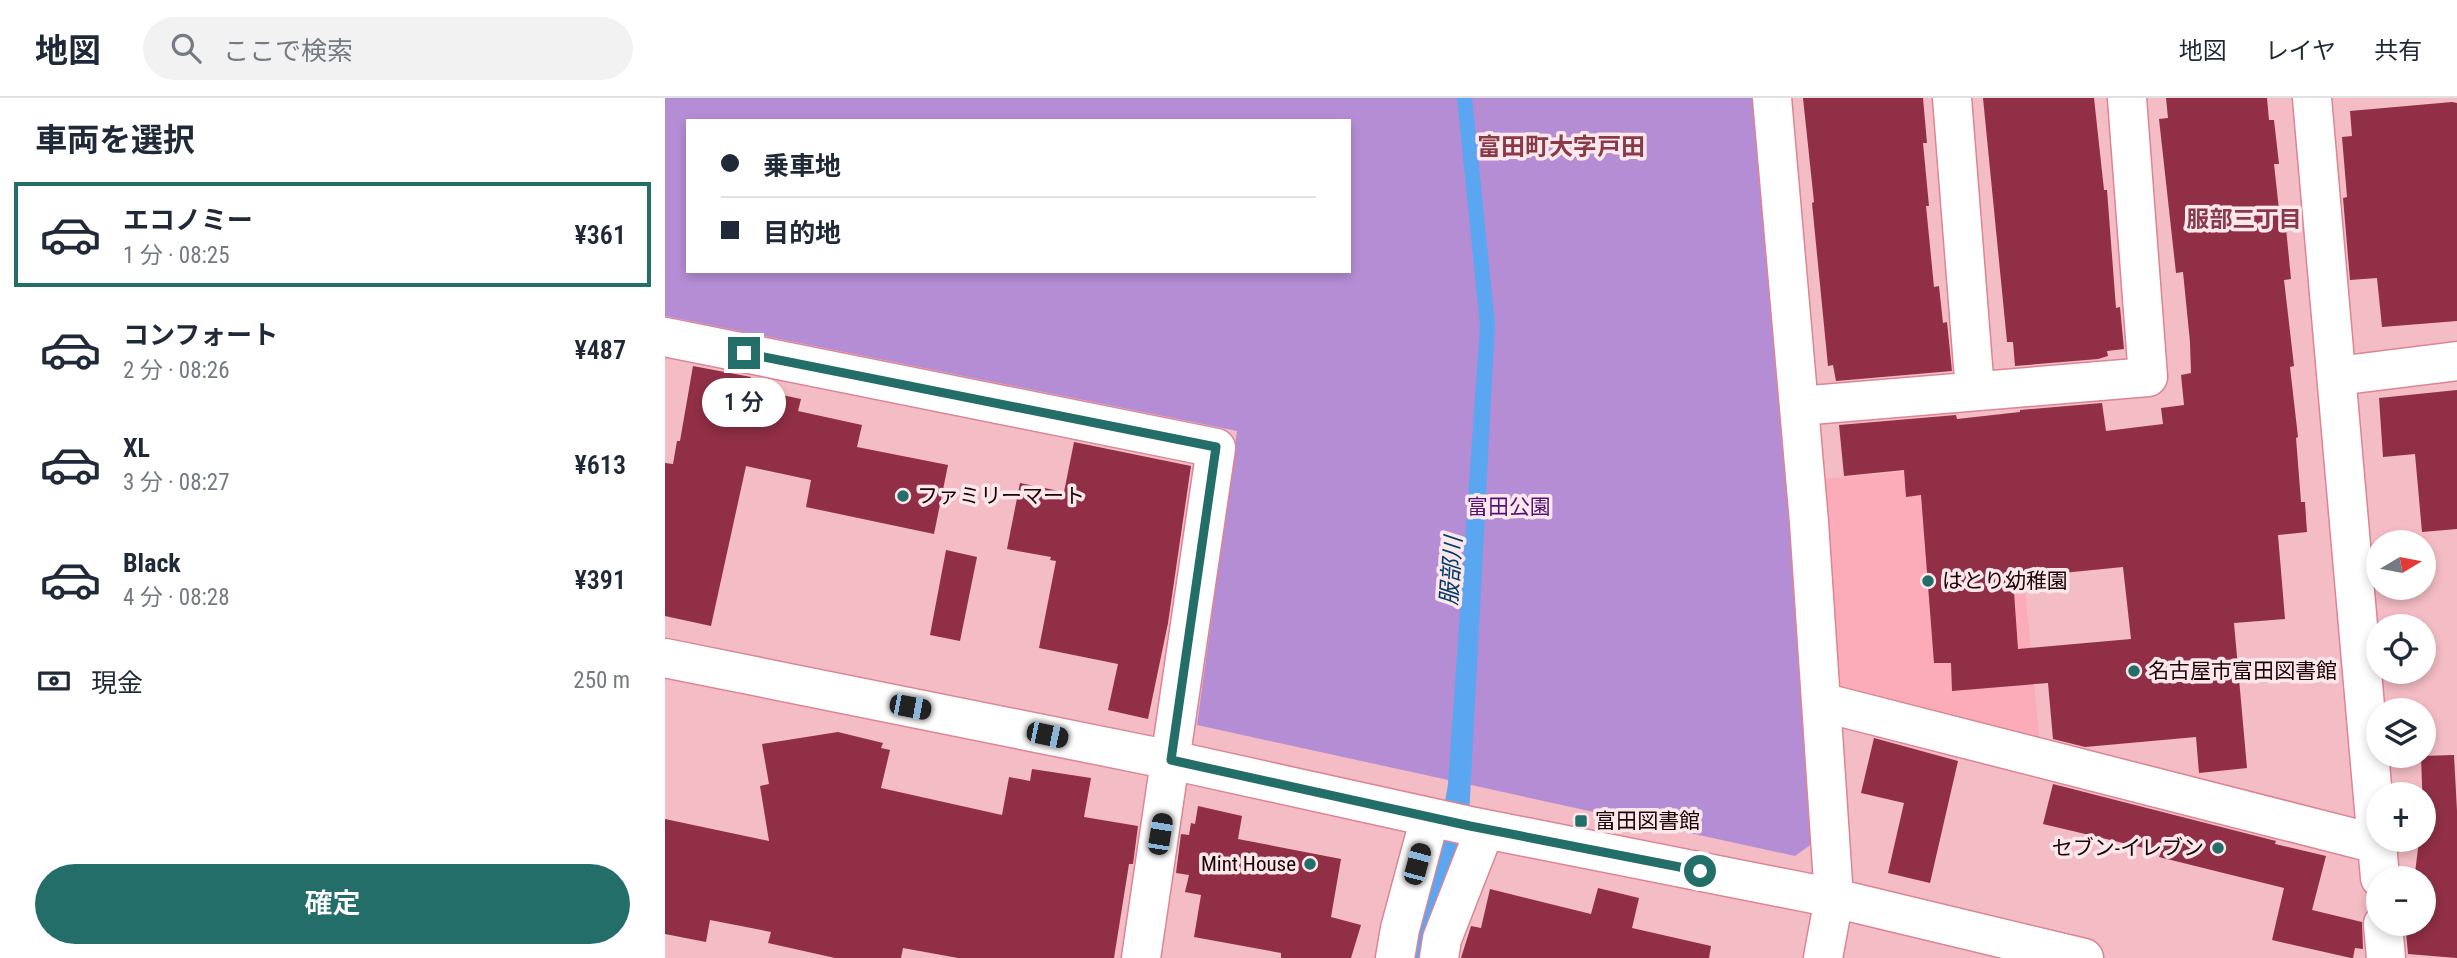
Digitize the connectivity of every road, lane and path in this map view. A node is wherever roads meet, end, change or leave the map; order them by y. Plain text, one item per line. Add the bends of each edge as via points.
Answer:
1 (1772, 98) edge
2 (1952, 98) edge
3 (2127, 98) edge
4 (2312, 98) edge
5 (665, 337) edge
6 (2457, 361) edge
7 (2337, 376) junction
8 (1975, 391) junction
9 (1799, 406) junction
10 (665, 658) edge
11 (1821, 702) junction
12 (1171, 760) junction
13 (1430, 817) junction
14 (1478, 827) junction
15 (2378, 861) edge
16 (1834, 898) junction
17 (2384, 936) edge
18 (1141, 958) edge
19 (1395, 958) edge
20 (1439, 958) edge
21 (1823, 958) edge
22 (2084, 958) edge
23 (2385, 958) edge

1 - 9 street
2 - 8 street
3 - 8 street via 2148,377
4 - 7 street
5 - 12 street via 1216,447
6 - 7 street
7 - 15 street
8 - 9 street
9 - 11 street
10 - 12 street
11 - 15 street
11 - 16 street
12 - 13 street
12 - 18 street
13 - 14 street
13 - 19 street
14 - 16 street
14 - 20 street
16 - 21 street
16 - 22 street
17 - 23 street

